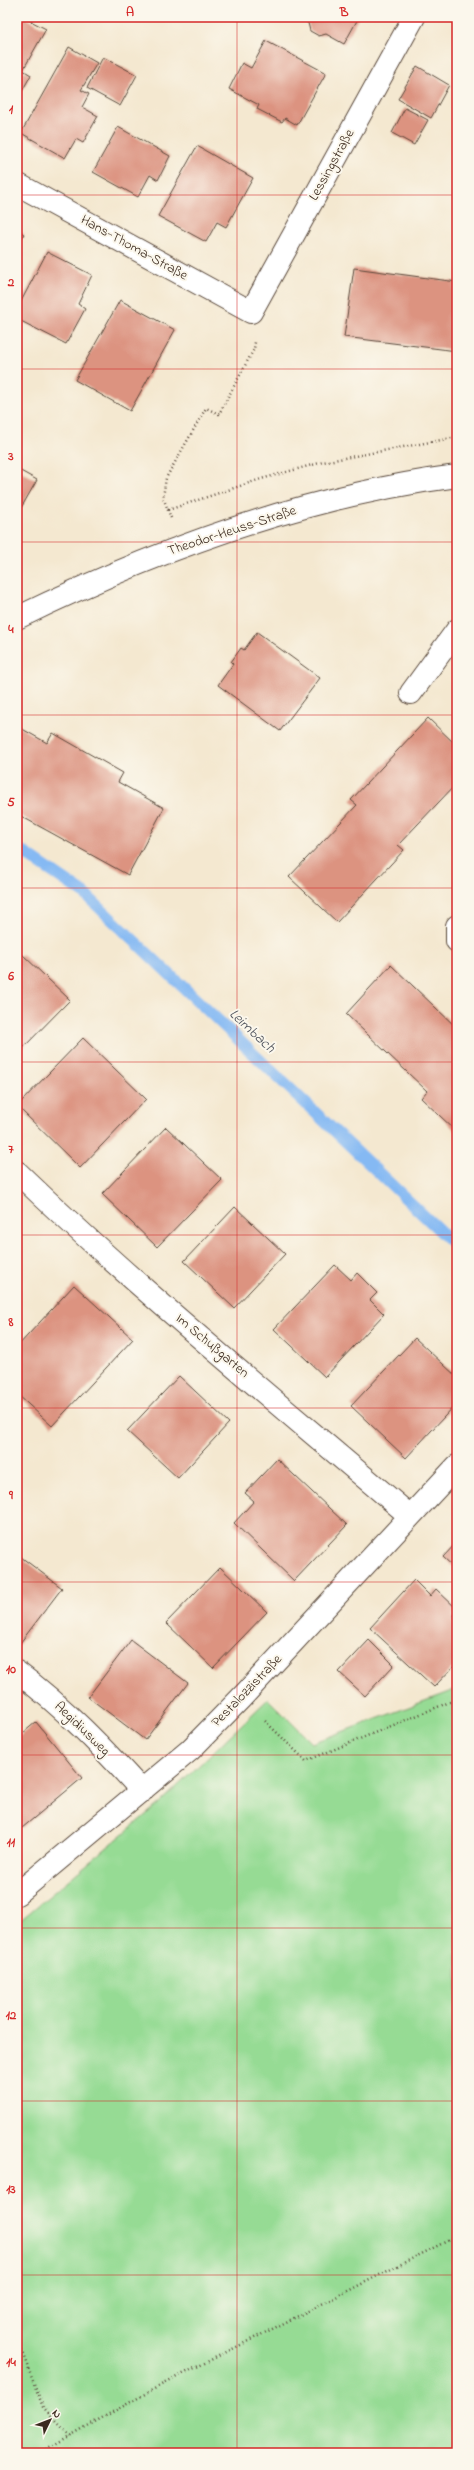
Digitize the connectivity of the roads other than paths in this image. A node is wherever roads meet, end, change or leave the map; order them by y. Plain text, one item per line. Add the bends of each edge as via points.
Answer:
1 (414, 17) edge
2 (17, 184) edge
3 (251, 312) joint
4 (457, 476) edge
5 (17, 618) edge
6 (457, 630) edge
7 (411, 693) dead end
8 (457, 926) edge
9 (457, 941) edge
10 (17, 1172) edge
11 (457, 1466) edge
12 (410, 1516) junction
13 (17, 1672) edge
14 (142, 1791) junction
15 (17, 1894) edge

1 - 3 street, Lessingstraße
2 - 3 street, Hans-Thoma-Straße
4 - 5 street, Theodor-Heuss-Straße via 345,496 257,521 181,546 111,574
6 - 7 street
8 - 9 street
10 - 12 street, Im Schußgarten via 151,1295
11 - 12 street, Pestalozzistraße
12 - 14 street, Pestalozzistraße via 241,1698 190,1750
13 - 14 street, Aegidiusweg via 94,1738
14 - 15 street, Pestalozzistraße

